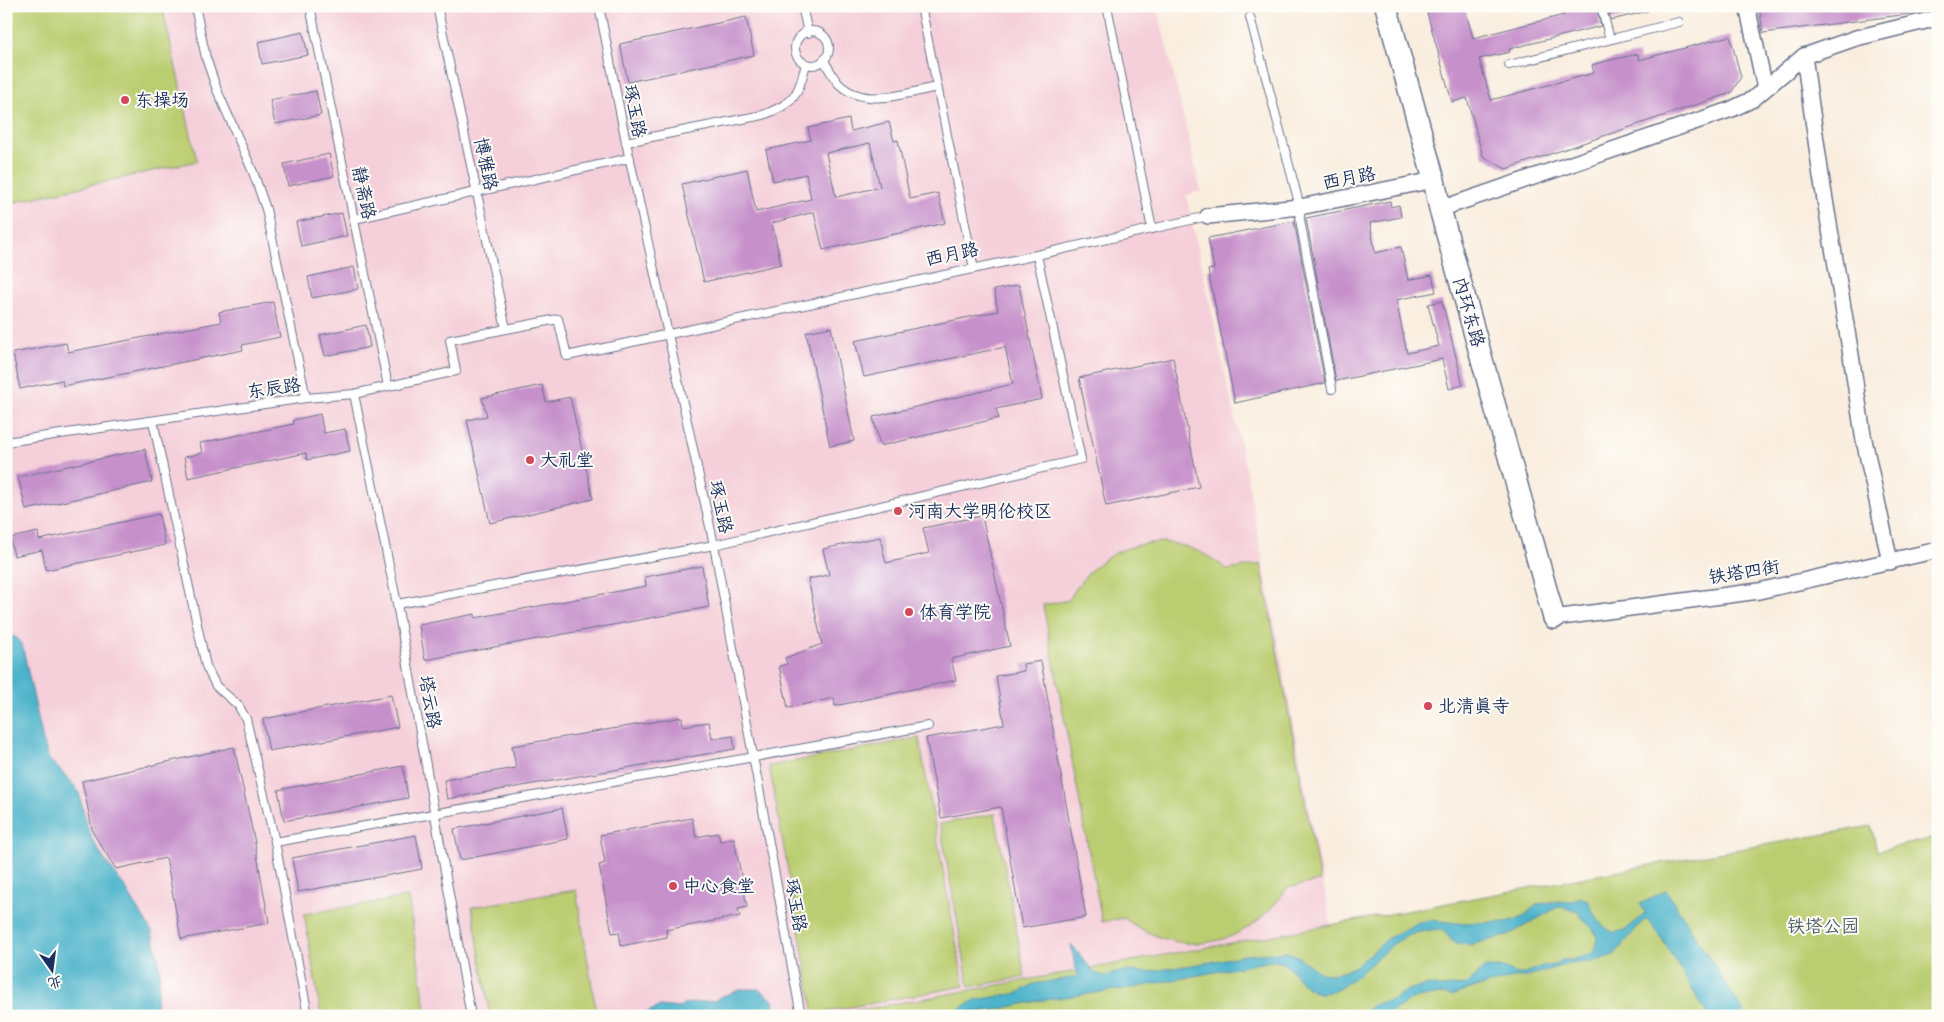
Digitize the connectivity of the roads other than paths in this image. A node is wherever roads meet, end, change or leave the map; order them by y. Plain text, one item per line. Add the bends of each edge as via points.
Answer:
1 (195, 6) edge
2 (310, 6) edge
3 (436, 6) edge
4 (599, 6) edge
5 (802, 6) edge
6 (921, 6) edge
7 (1107, 6) edge
8 (1386, 6) edge
9 (1601, 6) edge
10 (1747, 6) edge
11 (1250, 17) dead end
12 (1938, 18) edge
13 (1679, 22) dead end
14 (808, 32) junction
15 (1610, 40) junction
16 (1804, 56) junction
17 (824, 61) junction
18 (806, 64) junction
19 (1509, 66) dead end
20 (937, 87) junction
21 (1765, 88) junction
22 (626, 142) junction
23 (630, 158) junction
24 (1434, 180) junction
25 (477, 192) junction
26 (1300, 207) junction
27 (1440, 209) junction
28 (1208, 216) joint
29 (354, 219) junction
30 (1152, 229) junction
31 (1037, 255) junction
32 (974, 269) junction
33 (506, 329) junction
34 (668, 335) junction
35 (388, 386) junction
36 (1332, 388) dead end
37 (354, 394) junction
38 (306, 398) junction
39 (153, 421) junction
40 (6, 442) edge
41 (714, 545) junction
42 (1938, 550) edge
43 (1890, 562) junction
44 (397, 604) junction
45 (1554, 618) joint
46 (928, 726) dead end
47 (754, 757) junction
48 (435, 814) junction
49 (275, 842) junction
50 (308, 1016) edge
51 (471, 1016) edge
52 (801, 1016) edge

1 - 38 lane via 206,58 217,90 266,209
2 - 29 lane, 静斋路
3 - 25 lane, 博雅路
4 - 22 lane, 琢玉路
5 - 14 lane
6 - 20 lane
7 - 30 lane
8 - 24 street, 内环东路
9 - 15 lane
10 - 21 street
11 - 26 lane
12 - 16 street via 1856,38
13 - 15 lane
14 - 17 lane via 816,32 826,38 829,50
14 - 18 lane via 800,37 796,46 797,56
15 - 19 lane
16 - 21 street
16 - 43 street via 1863,435
17 - 18 lane
17 - 20 lane via 839,83 853,94 870,98
18 - 22 lane via 799,90 783,107
20 - 32 lane
21 - 27 street via 1753,99 1732,109
22 - 23 lane, 琢玉路
23 - 25 lane
23 - 34 lane, 琢玉路
24 - 26 street, 西月路
24 - 27 street, 内环东路
25 - 29 lane
25 - 33 lane, 博雅路
26 - 28 street, 西月路
26 - 36 lane
27 - 45 street, 内环东路
28 - 30 lane, 西月路
29 - 35 lane, 静斋路
30 - 31 lane, 西月路
31 - 32 lane, 西月路
31 - 41 lane via 1081,459
32 - 34 lane, 西月路
33 - 34 lane, 西月路 via 558,319 567,356
33 - 35 lane, 东辰路 via 450,340 456,371
34 - 41 lane, 琢玉路
35 - 37 lane, 东辰路
37 - 38 lane, 东辰路
37 - 44 lane, 塔云路
38 - 39 lane, 东辰路
39 - 40 lane, 东辰路
39 - 49 lane via 206,666 216,686 238,705 246,719
41 - 44 lane
41 - 47 lane, 琢玉路
42 - 43 street, 铁塔四街
43 - 45 street, 铁塔四街 via 1759,591
44 - 48 lane, 塔云路
46 - 47 lane
47 - 48 lane
47 - 52 lane, 琢玉路
48 - 49 lane
48 - 51 lane, 塔云路
49 - 50 lane

